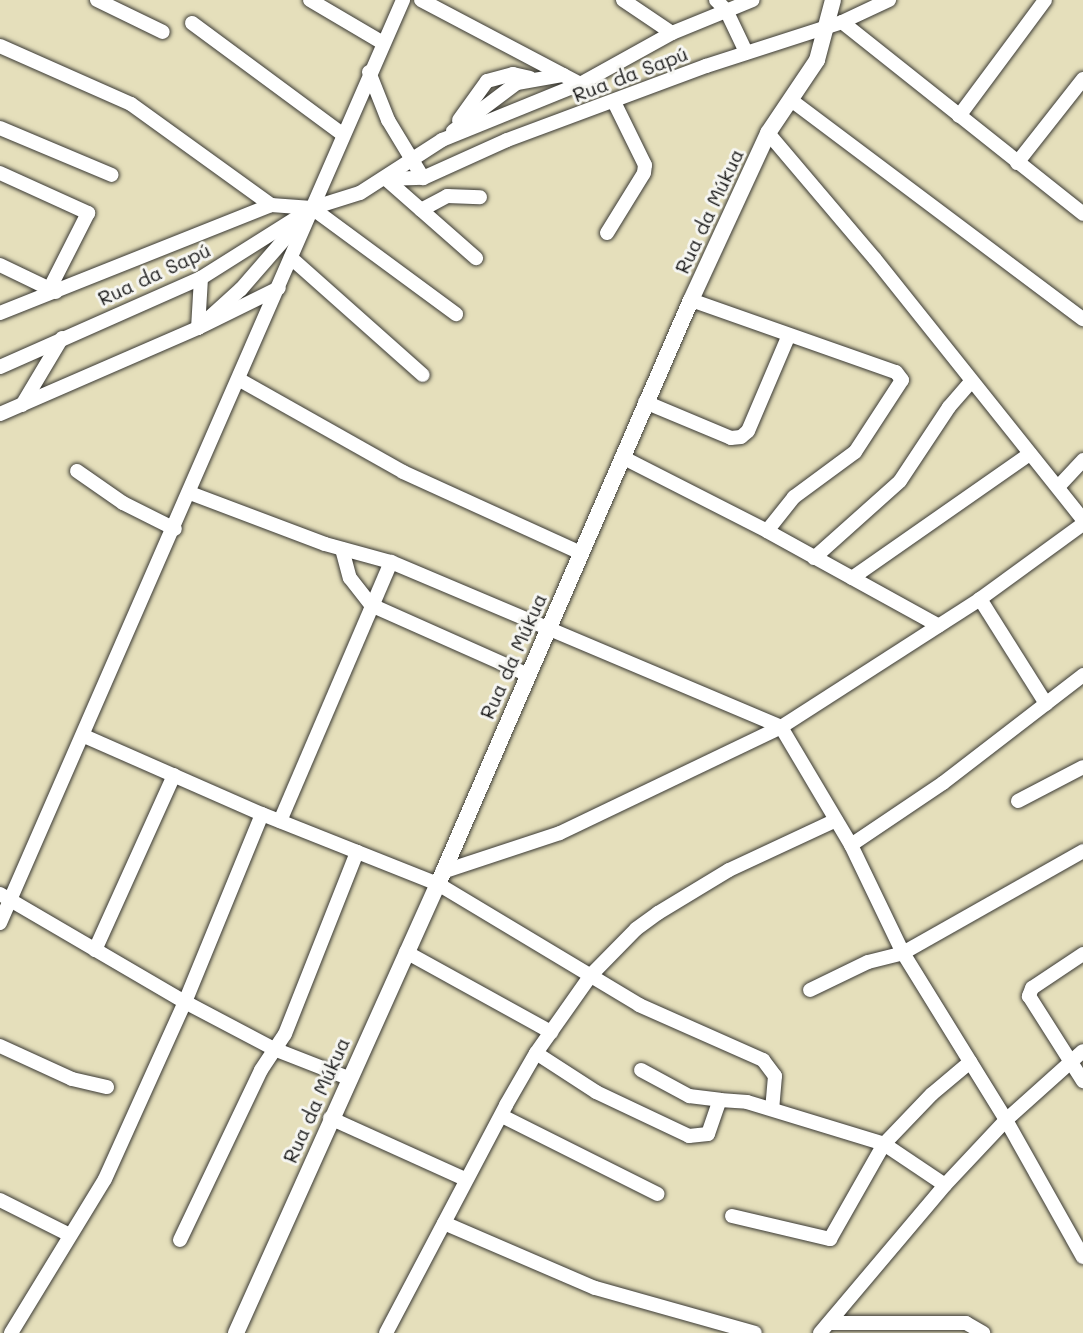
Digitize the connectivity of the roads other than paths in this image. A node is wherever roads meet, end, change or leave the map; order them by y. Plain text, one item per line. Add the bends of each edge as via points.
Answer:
1 (97, 0) edge
2 (310, 0) edge
3 (403, 0) edge
4 (421, 0) edge
5 (623, 0) edge
6 (753, 0) edge
7 (833, 0) edge
8 (889, 0) edge
9 (1046, 0) edge
10 (721, 5) edge
11 (192, 23) dead end
12 (835, 24) junction
13 (163, 32) dead end
14 (672, 33) junction
15 (383, 43) junction
16 (0, 46) edge
17 (747, 52) junction
18 (369, 72) junction
19 (563, 75) junction
20 (1083, 79) edge
21 (580, 84) junction
22 (791, 100) junction
23 (614, 102) junction
24 (959, 116) junction
25 (0, 128) edge
26 (768, 133) junction
27 (342, 134) junction
28 (442, 140) junction
29 (412, 158) junction
30 (1017, 162) junction
31 (0, 173) edge
32 (112, 175) dead end
33 (423, 178) junction
34 (386, 179) junction
35 (480, 197) dead end
36 (272, 205) junction
37 (1080, 206) edge
38 (312, 208) junction
39 (421, 210) junction
40 (607, 233) dead end
41 (291, 258) junction
42 (476, 258) dead end
43 (0, 266) edge
44 (201, 278) junction
45 (279, 288) junction
46 (53, 290) junction
47 (691, 300) junction
48 (0, 314) edge
49 (456, 315) dead end
50 (1083, 319) edge
51 (198, 328) junction
52 (789, 335) junction
53 (62, 338) junction
54 (0, 368) edge
55 (423, 375) dead end
56 (240, 380) junction
57 (971, 382) junction
58 (645, 402) junction
59 (22, 405) junction
60 (0, 414) edge
61 (1030, 454) junction
62 (622, 457) junction
63 (1083, 460) edge
64 (77, 471) dead end
65 (1058, 487) junction
66 (190, 494) junction
67 (1083, 522) edge
68 (175, 529) junction
69 (767, 531) junction
70 (342, 549) junction
71 (581, 553) junction
72 (814, 558) junction
73 (391, 562) junction
74 (852, 578) junction
75 (980, 599) junction
76 (371, 605) junction
77 (939, 626) junction
78 (549, 630) junction
79 (526, 674) junction
80 (1083, 675) edge
81 (1046, 704) junction
82 (781, 727) junction
83 (84, 736) junction
84 (1083, 768) edge
85 (174, 775) junction
86 (1018, 801) dead end
87 (262, 814) junction
88 (836, 820) junction
89 (280, 821) junction
90 (851, 845) junction
91 (1083, 851) edge
92 (357, 852) junction
93 (440, 878) junction
94 (5, 897) edge
95 (0, 923) edge
96 (95, 950) junction
97 (406, 952) junction
98 (903, 953) junction
99 (1083, 954) edge
100 (591, 975) junction
101 (810, 990) dead end
102 (185, 1002) junction
103 (551, 1032) junction
104 (0, 1046) edge
105 (274, 1048) junction
106 (1083, 1051) edge
107 (536, 1053) junction
108 (970, 1062) junction
109 (1070, 1062) junction
110 (641, 1070) dead end
111 (348, 1078) junction
112 (1083, 1081) edge
113 (107, 1087) dead end
114 (720, 1100) junction
115 (772, 1108) junction
116 (502, 1116) junction
117 (330, 1118) junction
118 (1006, 1120) junction
119 (884, 1144) junction
120 (465, 1179) junction
121 (945, 1185) junction
122 (658, 1194) dead end
123 (0, 1200) edge
124 (732, 1216) dead end
125 (444, 1223) junction
126 (70, 1234) junction
127 (180, 1240) dead end
128 (1083, 1257) edge
129 (831, 1323) junction
130 (12, 1333) edge
131 (236, 1333) edge
132 (386, 1333) edge
133 (755, 1333) edge
134 (820, 1333) edge
135 (983, 1333) edge

1 - 13 street
2 - 15 street
3 - 15 street
4 - 19 street
5 - 14 street
6 - 10 street, Rua da Sapú
7 - 12 street, Rua da Múkua
8 - 12 street, Rua da Sapú
9 - 24 street
10 - 14 street, Rua da Sapú
10 - 17 street
11 - 27 street
12 - 17 street, Rua da Sapú
12 - 22 street, Rua da Múkua
12 - 24 street
14 - 21 street, Rua da Sapú
15 - 18 street
16 - 36 street via 131,104
17 - 23 street, Rua da Sapú
18 - 27 street
18 - 29 street via 388,120
19 - 21 street
19 - 28 street via 530,78 505,90
20 - 30 street
21 - 28 street, Rua da Sapú
22 - 26 street, Rua da Múkua
22 - 50 street
23 - 33 street, Rua da Sapú via 507,140
23 - 40 street via 645,165 644,173
24 - 30 street
25 - 32 street
26 - 47 street, Rua da Múkua
26 - 57 street via 875,259
27 - 38 street
28 - 29 street, Rua da Sapú
29 - 33 street
29 - 34 street, Rua da Sapú
30 - 37 street
31 - 46 street via 88,213
33 - 34 street, Rua da Sapú
34 - 38 street, Rua da Sapú via 360,193
34 - 39 street
35 - 39 street via 447,196
36 - 38 street
36 - 46 street
38 - 41 street
38 - 44 street, Rua da Sapú
38 - 49 street
38 - 51 street via 241,289
39 - 42 street
41 - 45 street
41 - 55 street
43 - 46 street
44 - 51 street
44 - 53 street, Rua da Sapú
45 - 51 street
45 - 56 street
46 - 48 street
47 - 52 street
47 - 58 street, Rua da Múkua
51 - 59 street
52 - 58 street via 748,431 741,437 731,438
52 - 69 street via 896,372 902,380 855,452 794,497
53 - 54 street, Rua da Sapú
53 - 59 street
56 - 66 street
56 - 71 street via 403,472
57 - 61 street
57 - 72 street via 949,407 900,481
58 - 62 street, Rua da Múkua
59 - 60 street
61 - 65 street
61 - 74 street
62 - 69 street
62 - 71 street, Rua da Múkua
63 - 65 street
64 - 68 street via 123,502
65 - 67 street
66 - 68 street
66 - 70 street
67 - 75 street
68 - 83 street
69 - 72 street
70 - 73 street
70 - 76 street via 351,578
71 - 78 street, Rua da Múkua
72 - 74 street
73 - 76 street
73 - 78 street
74 - 77 street
75 - 77 street
75 - 81 street
76 - 79 street
76 - 89 street
77 - 82 street
78 - 79 street, Rua da Múkua
78 - 82 street
79 - 93 street, Rua da Múkua
80 - 81 street
81 - 90 street via 943,783
82 - 88 street
82 - 93 street via 560,833
83 - 85 street
83 - 94 street
84 - 86 street
85 - 87 street
85 - 96 street
87 - 89 street
87 - 102 street
88 - 90 street
88 - 100 street via 729,870 667,908 636,929
89 - 92 street
90 - 98 street
91 - 98 street
92 - 93 street
92 - 105 street via 285,1034
93 - 97 street, Rua da Múkua
93 - 100 street
94 - 95 street
94 - 96 street
96 - 102 street
97 - 103 street
97 - 111 street, Rua da Múkua
98 - 101 street via 868,962
98 - 108 street
99 - 109 street via 1032,988 1029,996
100 - 103 street
100 - 115 street via 639,1005 763,1060 776,1076
102 - 105 street
102 - 126 street via 105,1179
103 - 107 street
104 - 113 street via 72,1078
105 - 111 street
105 - 127 street
106 - 109 street
107 - 114 street via 596,1092 689,1136 708,1134
107 - 116 street
108 - 118 street
108 - 119 street via 932,1094
109 - 112 street
109 - 118 street
110 - 114 street via 688,1096
111 - 117 street, Rua da Múkua
114 - 115 street
115 - 119 street
116 - 120 street
116 - 122 street
117 - 120 street
117 - 131 street, Rua da Múkua
118 - 121 street
118 - 128 street
119 - 121 street
119 - 124 street via 827,1240
120 - 125 street
121 - 129 street
123 - 126 street
125 - 132 street
125 - 133 street via 595,1288
126 - 130 street
129 - 134 street
129 - 135 street via 966,1323

